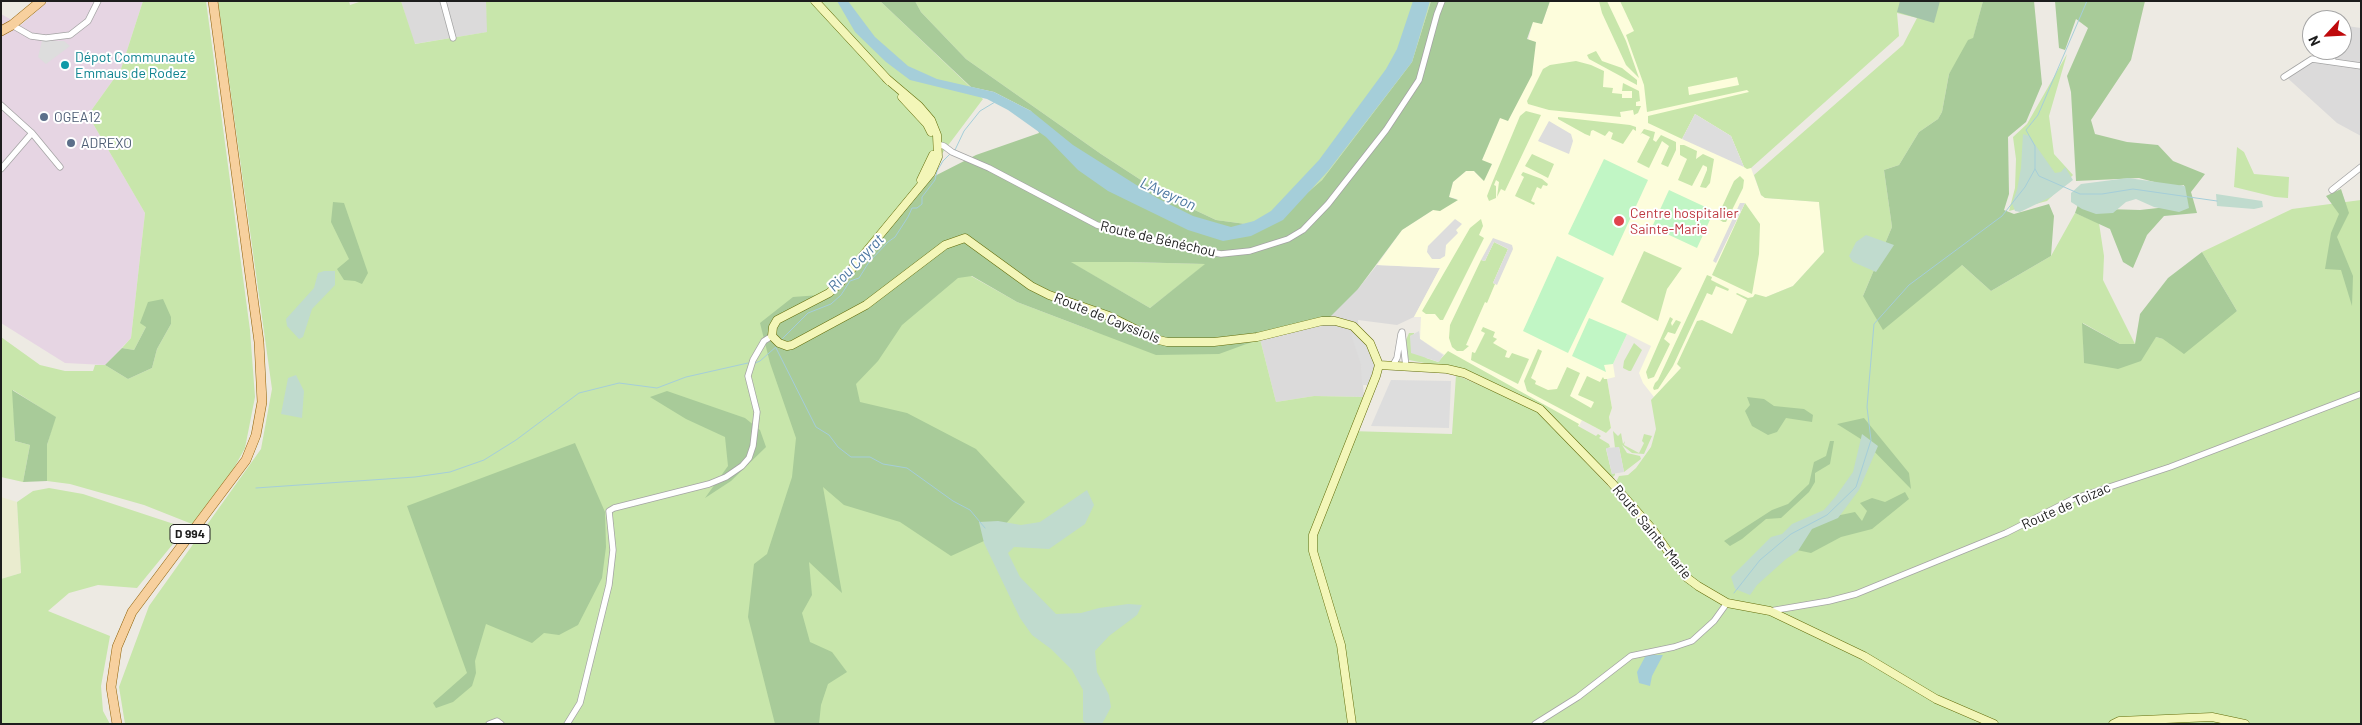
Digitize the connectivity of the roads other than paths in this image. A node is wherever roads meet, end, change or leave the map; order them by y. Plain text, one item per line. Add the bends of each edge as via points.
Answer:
1 (40, 1) edge
2 (98, 1) edge
3 (213, 1) edge
4 (443, 1) edge
5 (815, 1) edge
6 (1442, 1) edge
7 (6, 27) edge
8 (453, 38) dead end
9 (2333, 61) joint
10 (2361, 66) edge
11 (2284, 76) dead end
12 (1, 105) edge
13 (32, 133) junction
14 (937, 144) junction
15 (60, 167) dead end
16 (2361, 168) edge
17 (1, 169) edge
18 (2332, 190) dead end
19 (774, 337) junction
20 (1379, 365) junction
21 (1393, 366) junction
22 (1406, 366) junction
23 (2361, 394) edge
24 (1727, 603) junction
25 (1770, 611) junction
26 (1993, 723) edge
27 (116, 724) edge
28 (489, 724) edge
29 (501, 724) edge
30 (567, 724) edge
31 (1352, 724) edge
32 (1535, 724) edge
33 (2113, 724) edge
34 (2245, 724) edge

1 - 7 main road
2 - 7 street via 88,21 70,35 46,38
3 - 27 main road, D 994 via 259,342 262,402 256,435 246,460 132,612 117,647 111,687
4 - 8 street
5 - 14 street via 927,124
6 - 14 street, Route de Bénéchou via 1419,80 1386,130 1328,204 1303,230 1288,239 1250,251 1221,254 1106,228
9 - 10 street
9 - 11 street via 2312,59
12 - 13 street
13 - 15 street
13 - 17 street
14 - 19 street via 917,187 842,282 829,293 778,320 773,327
16 - 18 street
19 - 20 street, Route de Cayssiols via 783,344 792,345 866,305 945,245 965,238 1031,286 1110,316 1155,339 1214,342 1257,337 1335,320 1362,333 1376,352
19 - 30 street via 764,341 748,376 757,412 753,446 742,466 709,484 609,511 613,550 609,585 580,703
20 - 21 street, Route Sainte-Marie
20 - 31 street via 1313,535 1313,551 1341,645
21 - 22 street, Route Sainte-Marie
21 - 22 street via 1402,332
22 - 24 street, Route Sainte-Marie via 1464,373 1540,409 1641,516 1686,577
23 - 25 street, Route de Toizac via 2170,467 2073,499 2006,533 1856,594
24 - 25 street, Route Sainte-Marie
24 - 32 street via 1714,621 1692,640 1631,656
25 - 26 street, Route Sainte-Marie via 1864,656 1936,699
28 - 29 street via 497,721
33 - 34 street via 2119,721 2212,717

